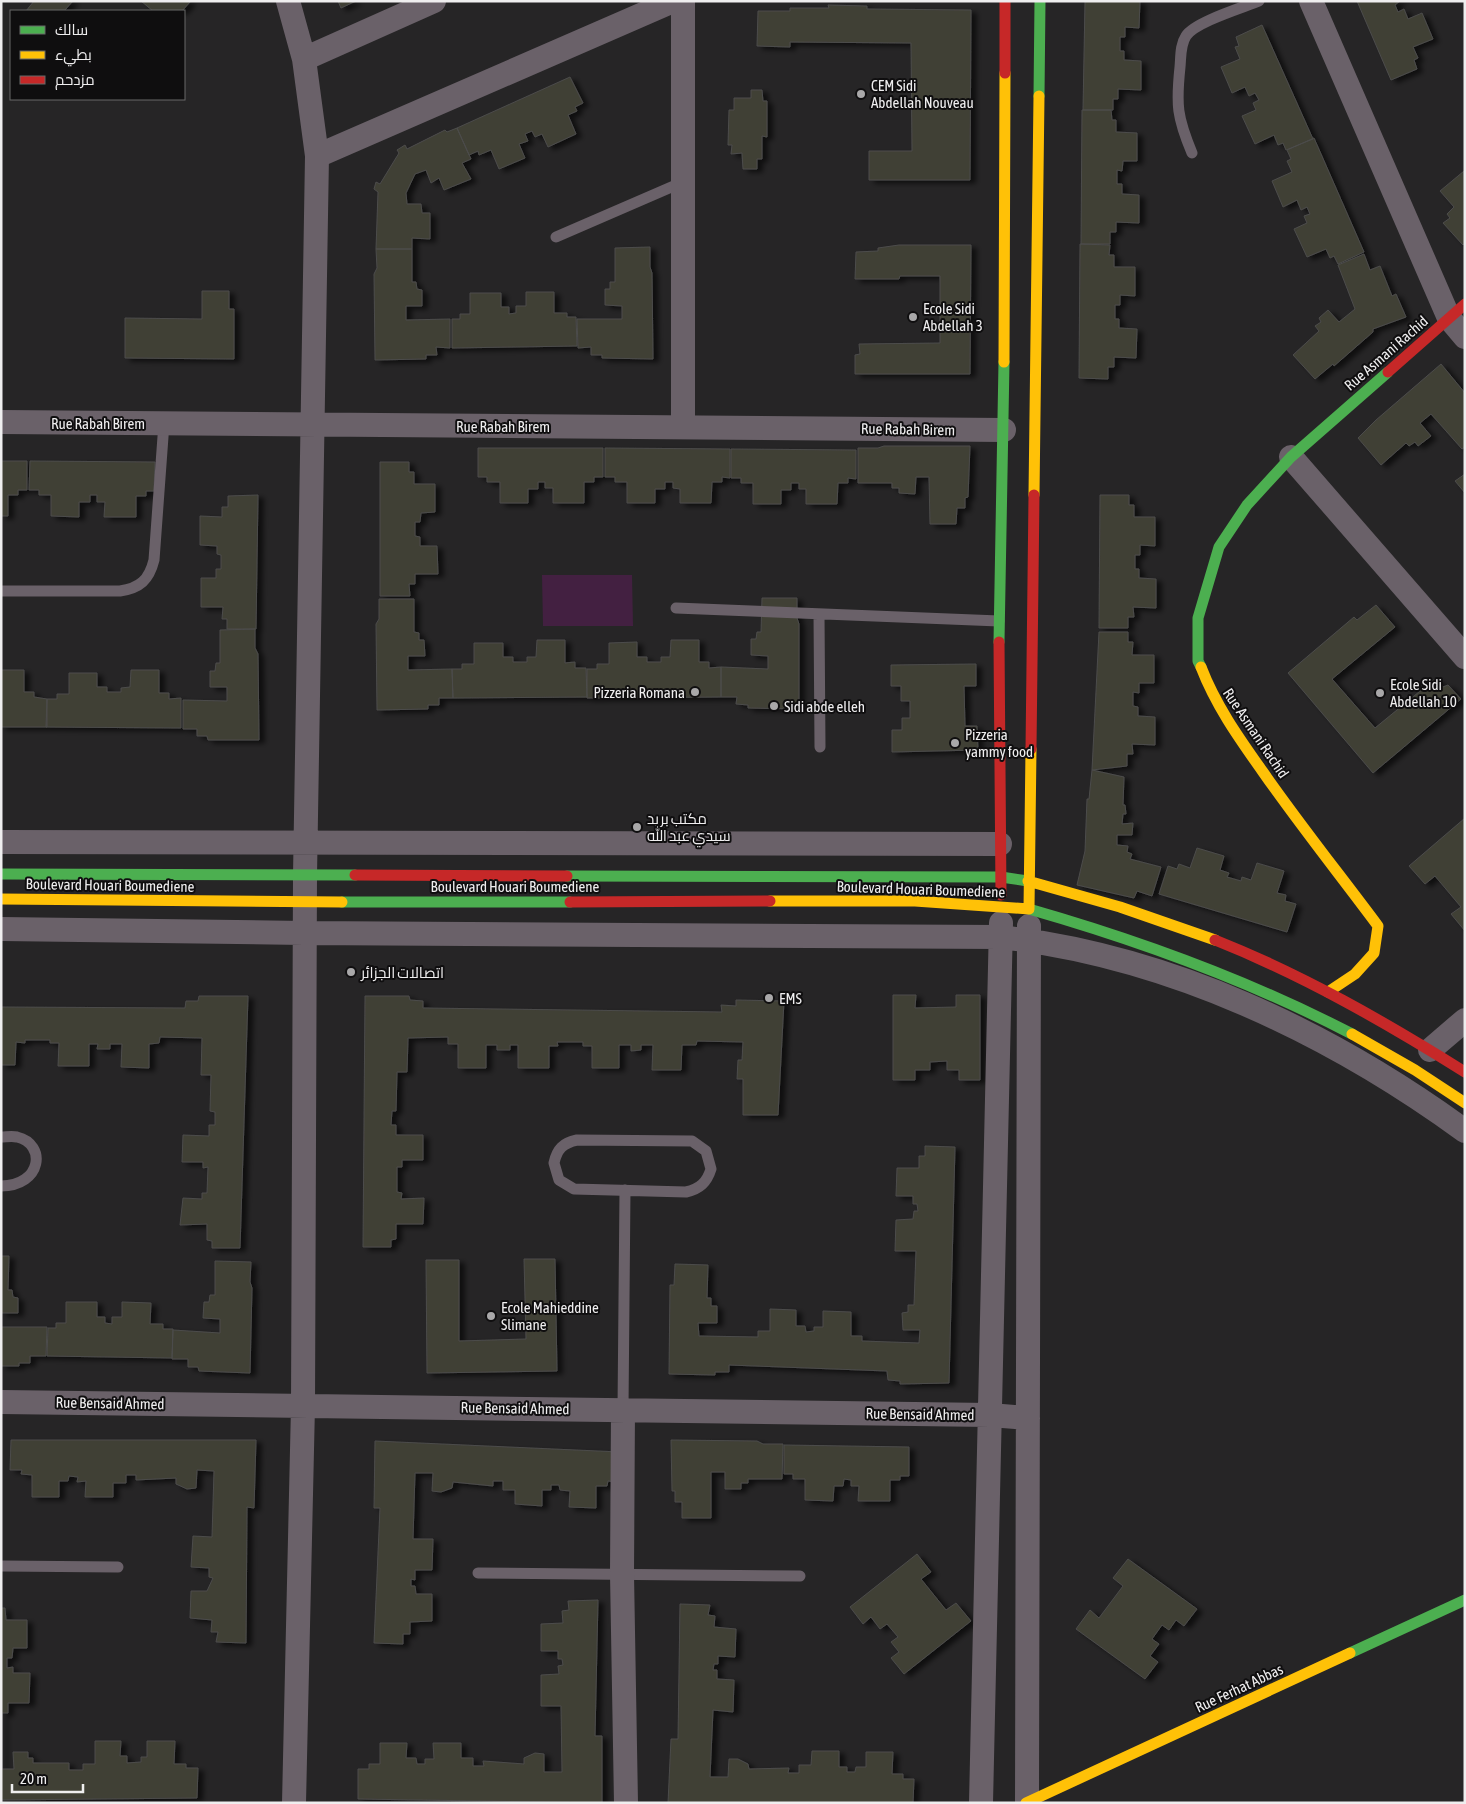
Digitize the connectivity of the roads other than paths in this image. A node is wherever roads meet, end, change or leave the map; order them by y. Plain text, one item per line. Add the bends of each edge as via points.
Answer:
1 (288, 1) edge
2 (434, 1) edge
3 (673, 1) edge
4 (683, 1) edge
5 (1005, 1) edge
6 (1040, 1) edge
7 (1259, 1) edge
8 (1310, 1) edge
9 (304, 59) junction
10 (1192, 153) dead end
11 (317, 156) junction
12 (683, 182) junction
13 (556, 237) dead end
14 (1457, 311) edge
15 (1465, 337) edge
16 (1, 422) edge
17 (164, 423) junction
18 (313, 425) junction
19 (683, 427) junction
20 (1004, 430) junction
21 (1291, 456) junction
22 (1, 592) edge
23 (676, 608) dead end
24 (819, 614) junction
25 (999, 621) junction
26 (1465, 657) edge
27 (820, 747) dead end
28 (1, 842) edge
29 (305, 844) junction
30 (1000, 844) junction
31 (1, 874) edge
32 (305, 876) junction
33 (1001, 877) junction
34 (1028, 881) junction
35 (1, 899) edge
36 (305, 902) junction
37 (1001, 906) junction
38 (1029, 910) junction
39 (1, 929) edge
40 (304, 934) junction
41 (1000, 937) junction
42 (1029, 940) junction
43 (1328, 992) junction
44 (1465, 1020) edge
45 (1430, 1050) junction
46 (1465, 1072) edge
47 (1465, 1103) edge
48 (1465, 1131) edge
49 (1, 1137) edge
50 (1, 1186) edge
51 (625, 1190) junction
52 (1, 1402) edge
53 (303, 1406) junction
54 (623, 1409) junction
55 (990, 1415) junction
56 (1028, 1418) junction
57 (1, 1566) edge
58 (118, 1567) dead end
59 (478, 1573) dead end
60 (622, 1574) junction
61 (800, 1576) dead end
62 (1465, 1600) edge
63 (1026, 1802) edge
64 (294, 1803) edge
65 (626, 1803) edge
66 (981, 1803) edge

1 - 9 street
2 - 9 street
3 - 11 street
4 - 12 street
5 - 20 main road
6 - 34 main road
7 - 10 lane via 1196,27 1186,36 1176,101 1181,128
8 - 14 street
9 - 11 street
11 - 18 street
12 - 13 lane
12 - 19 street
14 - 15 street
14 - 21 main road, Rue Asmani Rachid
16 - 17 street, Rue Rabah Birem
17 - 18 street, Rue Rabah Birem
17 - 22 lane via 154,560 144,582 133,589 120,591
18 - 19 street, Rue Rabah Birem
18 - 29 street
19 - 20 street, Rue Rabah Birem
20 - 25 main road
21 - 26 street
21 - 43 main road, Rue Asmani Rachid via 1247,504 1219,547 1198,618 1198,661 1210,693 1228,722 1378,926 1374,953 1355,974
23 - 24 lane
24 - 25 lane
24 - 27 lane
25 - 30 main road
28 - 29 street
29 - 30 street
29 - 32 street
30 - 33 main road
31 - 32 main road, Boulevard Houari Boumediene
32 - 33 main road, Boulevard Houari Boumediene
32 - 36 street
33 - 34 main road, Boulevard Houari Boumediene
33 - 37 main road
34 - 38 main road
34 - 43 main road, Boulevard Houari Boumediene via 1152,916 1211,938
35 - 36 main road, Boulevard Houari Boumediene
36 - 37 main road, Boulevard Houari Boumediene via 915,901
36 - 40 street
37 - 38 main road, Boulevard Houari Boumediene
37 - 41 street
38 - 42 street
38 - 47 main road, Boulevard Houari Boumediene via 1146,944 1259,988 1368,1043
39 - 40 street
40 - 41 street
40 - 53 street
41 - 42 street
41 - 55 street
42 - 48 street via 1084,951 1161,973 1233,999 1308,1033 1422,1100
42 - 56 street
43 - 45 main road, Boulevard Houari Boumediene
44 - 45 street
45 - 46 main road, Boulevard Houari Boumediene
49 - 50 lane via 24,1140 36,1160 30,1177 23,1183
51 - 51 lane via 574,1190 566,1186 554,1172 556,1154 561,1147 577,1140 692,1141 706,1151 710,1160 708,1177 696,1190
51 - 54 lane
52 - 53 street, Rue Bensaid Ahmed
53 - 54 street, Rue Bensaid Ahmed
53 - 64 street
54 - 55 street, Rue Bensaid Ahmed
54 - 60 street
55 - 56 street, Rue Bensaid Ahmed
55 - 66 street
56 - 63 street
57 - 58 lane
59 - 60 lane
60 - 61 lane
60 - 65 street
62 - 63 main road, Rue Ferhat Abbas

